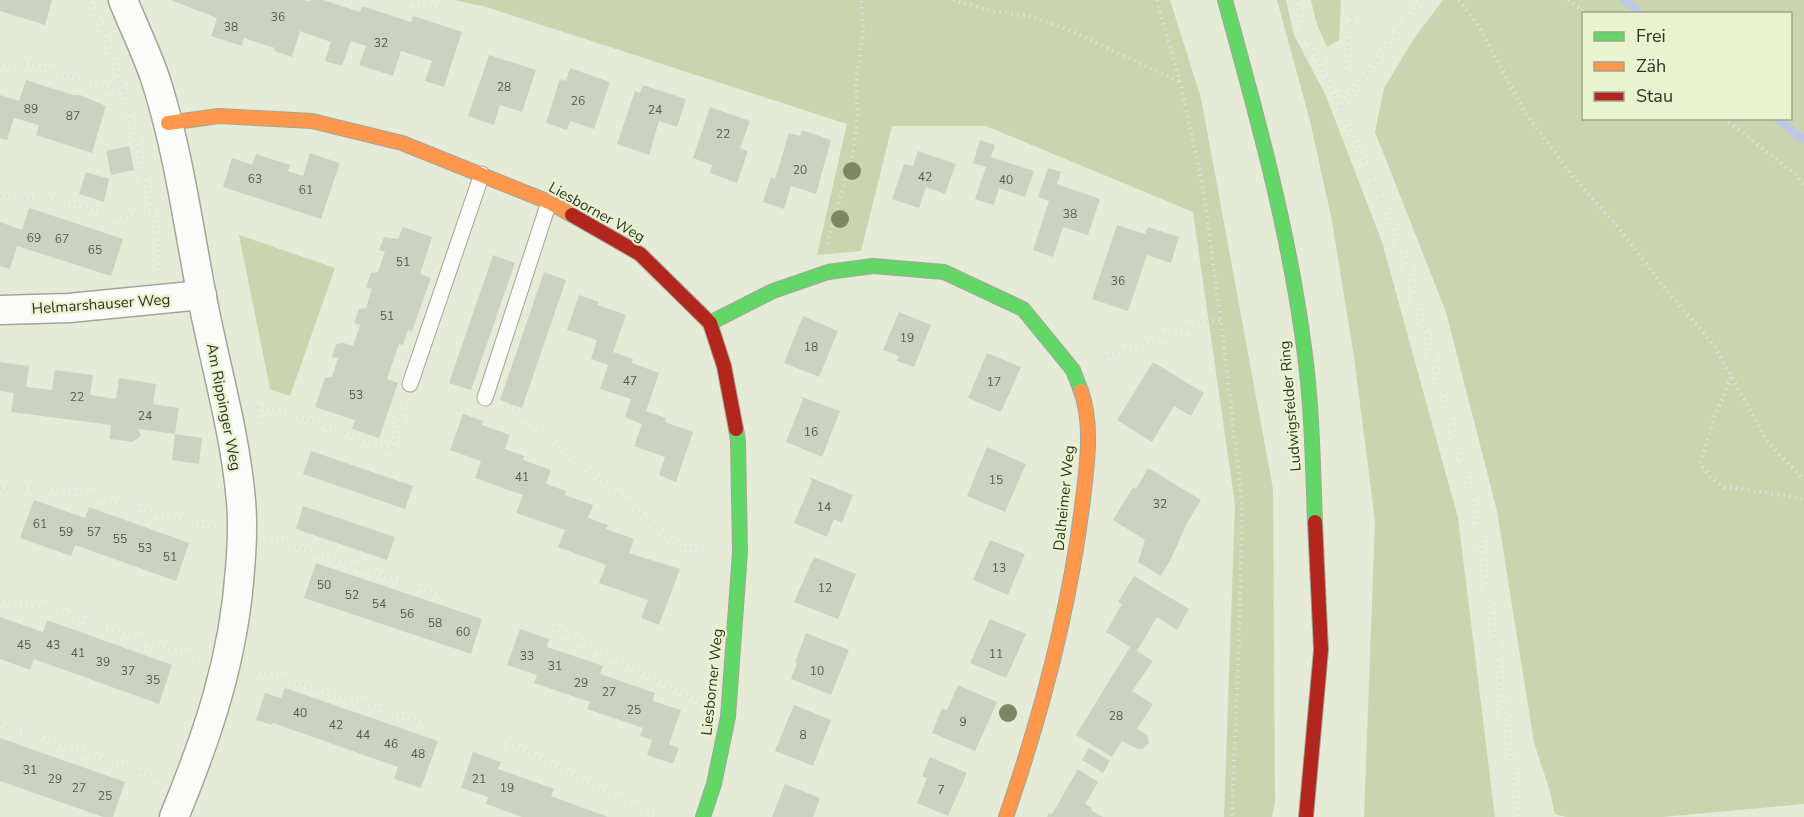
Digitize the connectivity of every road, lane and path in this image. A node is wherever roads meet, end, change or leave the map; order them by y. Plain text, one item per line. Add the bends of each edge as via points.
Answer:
1 (88, 0) edge
2 (123, 0) edge
3 (403, 0) edge
4 (861, 0) edge
5 (953, 0) edge
6 (1157, 0) edge
7 (1225, 0) edge
8 (1297, 0) edge
9 (1354, 0) edge
10 (1422, 0) edge
11 (1459, 0) edge
12 (1568, 0) edge
13 (443, 8) dead end
14 (1584, 12) edge
15 (0, 66) edge
16 (1180, 82) junction
17 (156, 83) junction
18 (124, 89) junction
19 (1341, 108) junction
20 (1727, 120) edge
21 (168, 123) junction
22 (482, 174) junction
23 (1804, 185) edge
24 (0, 196) edge
25 (549, 202) junction
26 (185, 207) junction
27 (153, 209) junction
28 (828, 272) junction
29 (202, 296) junction
30 (161, 300) junction
31 (0, 310) edge
32 (1221, 320) junction
33 (710, 323) junction
34 (1073, 370) junction
35 (1731, 376) junction
36 (410, 384) joint
37 (485, 398) dead end
38 (518, 411) dead end
39 (261, 430) dead end
40 (1804, 480) edge
41 (2, 488) edge
42 (0, 498) edge
43 (1804, 500) edge
44 (270, 527) dead end
45 (242, 535) junction
46 (271, 537) junction
47 (740, 552) junction
48 (441, 595) dead end
49 (0, 600) edge
50 (555, 628) dead end
51 (226, 668) junction
52 (728, 717) junction
53 (0, 724) edge
54 (429, 724) dead end
55 (510, 743) dead end
56 (187, 787) junction
57 (174, 817) edge
58 (661, 817) edge
59 (703, 817) edge
60 (1006, 817) edge
61 (1232, 817) edge
62 (1306, 817) edge
63 (1519, 817) edge

1 - 18 path
2 - 17 street, Am Rippinger Weg
3 - 13 path
4 - 28 path via 858,117 853,153 825,253
5 - 16 path via 1029,16 1067,29
6 - 16 path
7 - 62 street, Ludwigsfelder Ring via 1282,223 1305,355 1321,650
8 - 19 path via 1302,25
9 - 19 path
10 - 19 path
11 - 35 path via 1480,28 1524,111 1571,174 1714,345
12 - 14 path
15 - 18 path via 30,64 116,90
16 - 32 path via 1202,183
17 - 18 path
17 - 21 street, Am Rippinger Weg
18 - 27 path
19 - 63 path via 1400,240 1477,515
20 - 23 path
21 - 22 street, Liesborner Weg via 219,116 312,121 402,143
21 - 26 street, Am Rippinger Weg
22 - 25 street, Liesborner Weg
22 - 36 lane
24 - 27 path via 63,200 120,218
25 - 33 street, Liesborner Weg via 640,254
25 - 37 lane
26 - 27 path
26 - 29 street, Am Rippinger Weg
27 - 30 path
28 - 33 street, Dalheimer Weg via 773,291
28 - 34 street, Dalheimer Weg via 873,266 944,272 1023,309
29 - 30 street, Helmarshauser Weg
29 - 45 street, Am Rippinger Weg via 228,411
30 - 31 street, Helmarshauser Weg via 69,309
32 - 34 path via 1201,323
32 - 61 path via 1242,503
33 - 47 street, Liesborner Weg via 724,366 738,441
34 - 60 street, Dalheimer Weg via 1086,405 1087,461 1078,540 1061,633 1032,741
35 - 40 path via 1767,441
35 - 43 path via 1700,464 1724,487
36 - 39 path via 392,450 275,409 258,408
38 - 47 path via 681,548
41 - 42 path
41 - 45 path via 81,492
44 - 46 path
45 - 46 path
45 - 51 street, Am Rippinger Weg via 237,606
46 - 48 path
47 - 52 street, Liesborner Weg
49 - 51 path via 14,605 45,606
50 - 52 path
51 - 54 path via 268,674
51 - 56 street, Am Rippinger Weg
52 - 59 street, Liesborner Weg
53 - 56 path
55 - 58 path
56 - 57 street, Am Rippinger Weg

